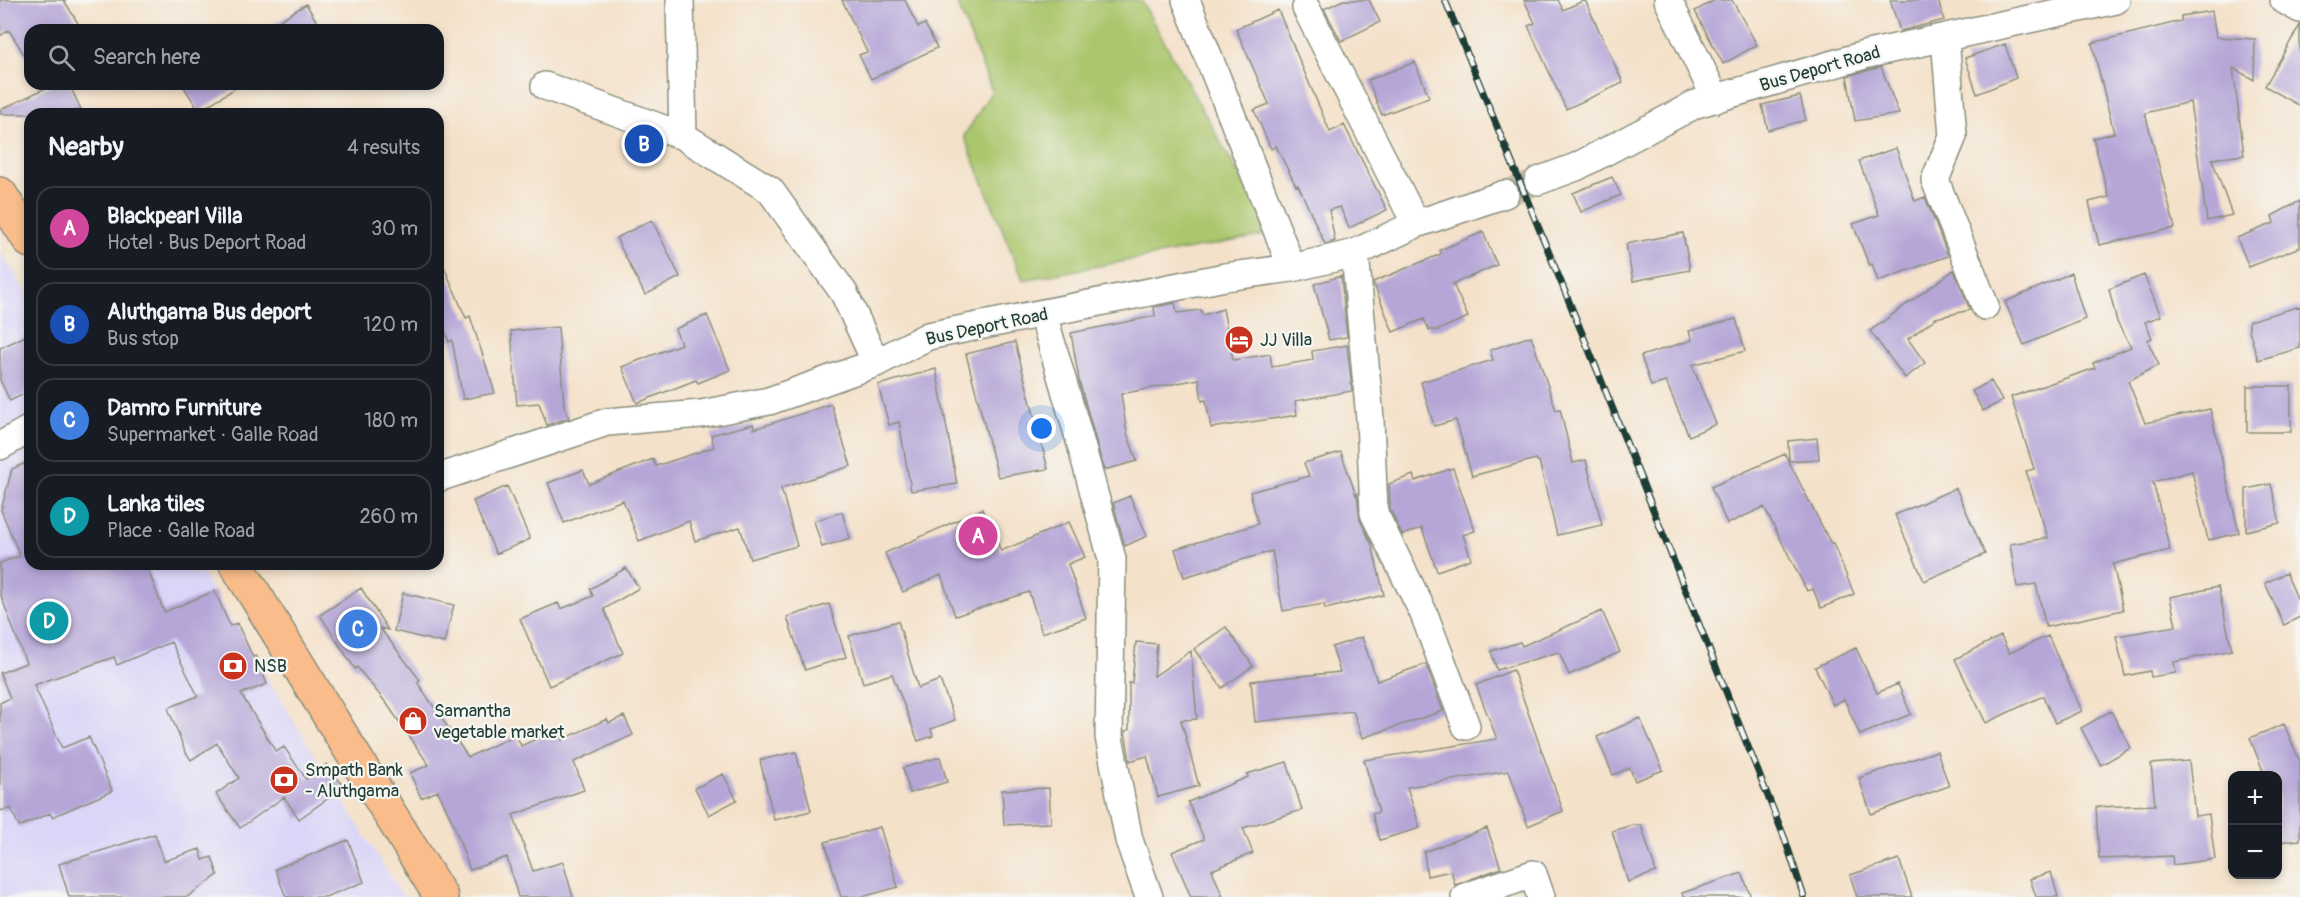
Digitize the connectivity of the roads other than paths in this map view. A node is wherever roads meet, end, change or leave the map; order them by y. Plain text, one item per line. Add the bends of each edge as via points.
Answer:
1 (1186, 0) edge
2 (1668, 0) edge
3 (2116, 0) edge
4 (2284, 0) edge
5 (680, 1) edge
6 (1306, 8) dead end
7 (2300, 9) edge
8 (1945, 38) junction
9 (545, 86) dead end
10 (1716, 99) junction
11 (683, 136) junction
12 (1538, 181) tunnel mouth
13 (0, 194) edge
14 (1505, 194) tunnel mouth
15 (1416, 224) junction
16 (24, 232) edge
17 (1355, 253) junction
18 (1292, 268) junction
19 (1984, 306) dead end
20 (1043, 314) junction
21 (876, 363) junction
22 (24, 432) edge
23 (0, 446) edge
24 (444, 476) edge
25 (240, 570) edge
26 (1466, 726) dead end
27 (441, 897) edge
28 (1149, 897) edge
29 (1465, 897) edge
30 (1541, 897) edge

1 - 18 street
2 - 10 street
3 - 8 street, Bus Deport Road
4 - 7 street
5 - 11 street
6 - 15 street
8 - 10 street, Bus Deport Road via 1868,54
8 - 19 street via 1953,136 1935,180
9 - 11 street
10 - 12 street, Bus Deport Road via 1696,104 1576,167
11 - 21 street via 770,190 843,293
13 - 16 highway
14 - 15 street, Bus Deport Road
15 - 17 street, Bus Deport Road
17 - 18 street, Bus Deport Road
17 - 26 street via 1374,513 1424,614
18 - 20 street, Bus Deport Road via 1225,277
20 - 21 street, Bus Deport Road via 928,336
20 - 28 street via 1112,559 1109,737 1129,840
21 - 24 street, Bus Deport Road via 769,401 701,414 607,422
22 - 23 street
25 - 27 highway
29 - 30 street via 1533,874

